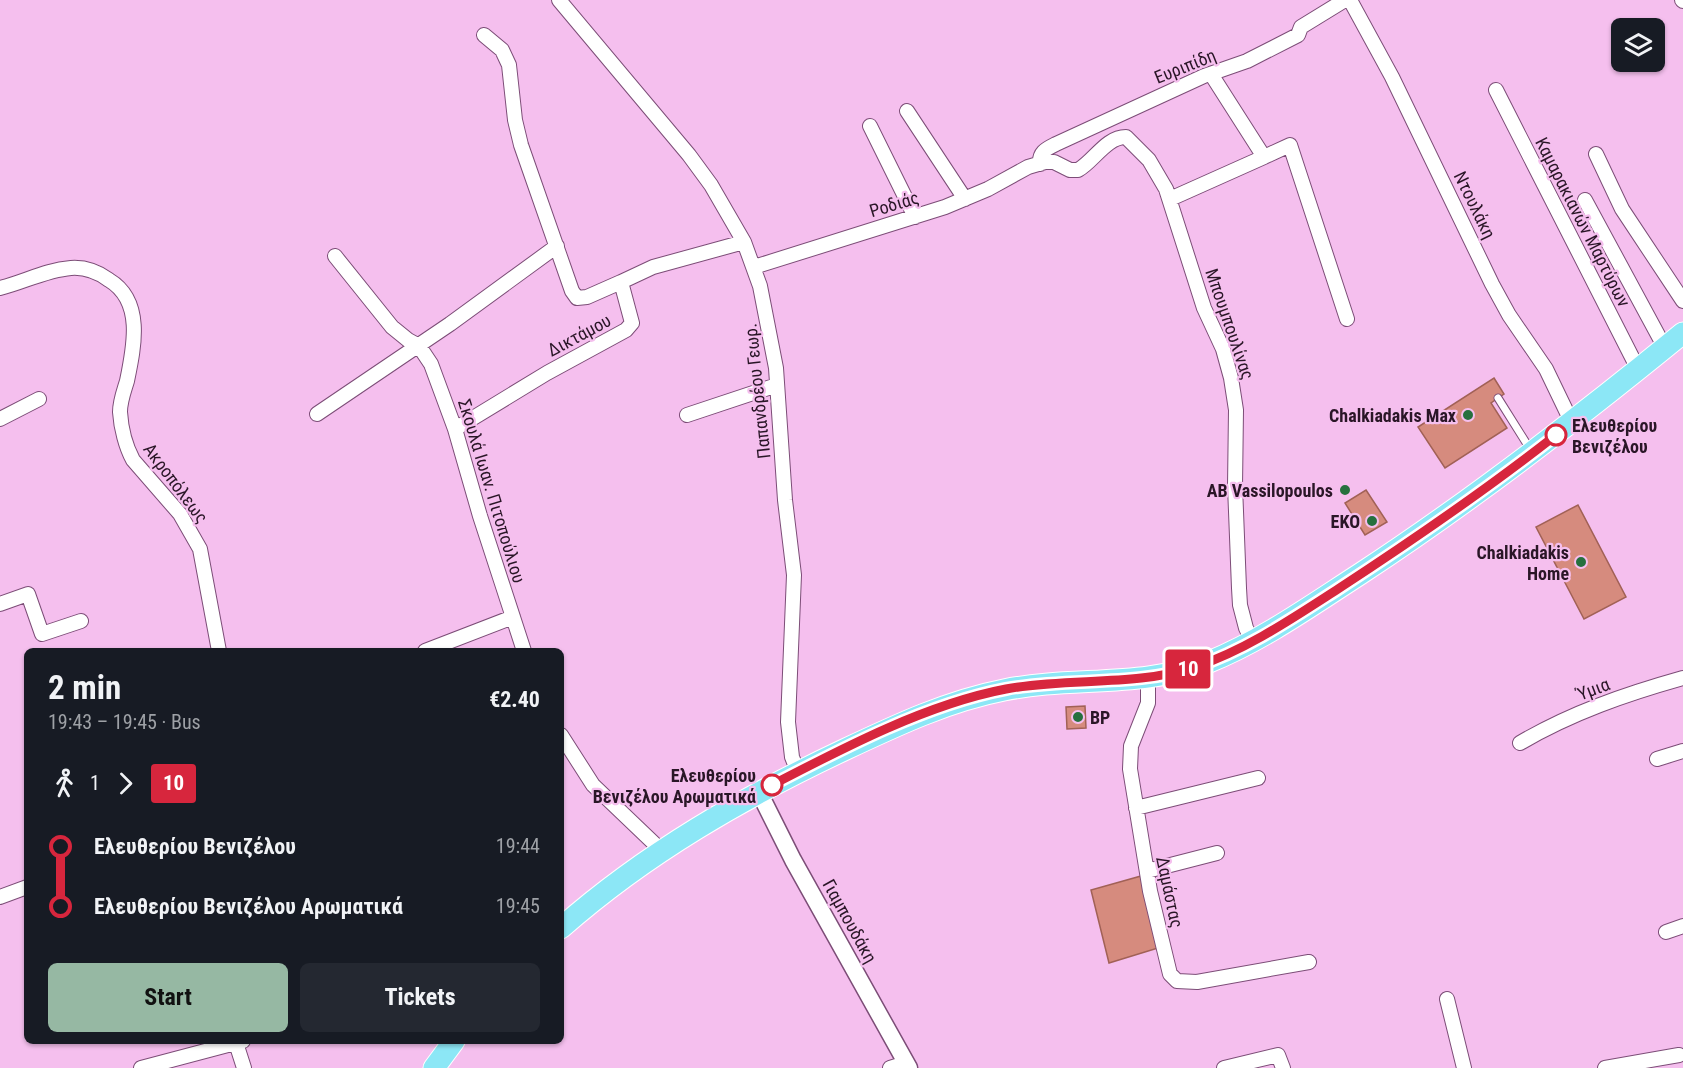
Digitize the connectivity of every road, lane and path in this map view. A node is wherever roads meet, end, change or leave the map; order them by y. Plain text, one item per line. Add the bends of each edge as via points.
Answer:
1 (559, 0) edge
2 (1346, 0) edge
3 (1350, 0) edge
4 (484, 35) dead end
5 (1211, 74) junction
6 (1496, 90) dead end
7 (906, 111) dead end
8 (870, 126) dead end
9 (1596, 154) dead end
10 (1264, 158) junction
11 (1040, 164) junction
12 (965, 199) junction
13 (1170, 199) junction
14 (1585, 200) dead end
15 (915, 217) junction
16 (744, 242) junction
17 (557, 246) junction
18 (335, 256) dead end
19 (754, 267) junction
20 (621, 282) junction
21 (0, 288) edge
22 (1683, 301) edge
23 (1347, 319) dead end
24 (1683, 334) edge
25 (419, 346) junction
26 (1665, 348) junction
27 (1638, 369) junction
28 (777, 385) junction
29 (1498, 398) dead end
30 (39, 399) dead end
31 (317, 414) dead end
32 (687, 415) dead end
33 (0, 419) edge
34 (1572, 423) junction
35 (455, 429) junction
36 (1533, 453) junction
37 (0, 604) edge
38 (513, 617) junction
39 (81, 621) dead end
40 (1252, 640) junction
41 (218, 648) edge
42 (433, 648) edge
43 (523, 648) edge
44 (1148, 678) junction
45 (1683, 678) edge
46 (564, 740) edge
47 (1520, 743) dead end
48 (1683, 751) edge
49 (1657, 759) dead end
50 (798, 772) junction
51 (1258, 778) dead end
52 (759, 792) junction
53 (1136, 808) junction
54 (662, 851) junction
55 (1217, 853) dead end
56 (1147, 871) junction
57 (24, 888) edge
58 (0, 897) edge
59 (564, 926) edge
60 (1683, 926) edge
61 (1666, 932) dead end
62 (1309, 962) dead end
63 (1447, 999) dead end
64 (233, 1044) edge
65 (239, 1044) edge
66 (449, 1044) edge
67 (1679, 1055) dead end
68 (165, 1065) edge
69 (902, 1066) edge
70 (141, 1068) edge
71 (244, 1068) edge
72 (434, 1068) edge
73 (1224, 1068) edge
74 (1283, 1068) edge
75 (1464, 1068) edge
76 (1605, 1068) edge

1 - 16 street, Παπανδρέου Γεωρ. via 699,168
2 - 5 street, Ευριπίδη via 1301,27 1299,35
3 - 34 street, Ντουλάκη via 1509,315 1546,369
4 - 17 street via 498,45 509,65 521,145
5 - 10 street
5 - 11 street, Ευριπίδη via 1056,144 1044,151
6 - 27 street, Καμαρακιανών Μαρτύρων
7 - 12 street
8 - 15 street
9 - 22 street via 1622,209
10 - 13 street
10 - 23 street via 1290,145
11 - 12 street, Ροδιάς
11 - 13 street, Μπουμπουλίνας via 1054,162 1078,170 1112,142 1126,137 1149,160
12 - 15 street, Ροδιάς
13 - 40 street, Μπουμπουλίνας via 1204,308 1223,349 1234,392 1240,605
14 - 26 street
15 - 19 street, Ροδιάς
16 - 19 street, Παπανδρέου Γεωρ.
16 - 20 street via 653,267
17 - 20 street via 577,298
17 - 25 street
18 - 25 street via 392,327
19 - 28 street, Παπανδρέου Γεωρ. via 767,313
20 - 35 street, Δικτάμου via 632,323 626,330
21 - 41 street, Ακροπόλεως via 76,268 92,270 110,280 127,298 133,313 134,338 120,411 129,452 180,514 200,549
24 - 26 main road
25 - 31 street
25 - 35 street, Σκουλά Ιωαν. Πιτοπούλιου via 431,364
26 - 27 main road
27 - 34 main road
28 - 32 street
28 - 50 street, Παπανδρέου Γεωρ. via 794,575 788,734
29 - 36 lane
30 - 33 street
34 - 36 main road
35 - 38 street, Σκουλά Ιωαν. Πιτοπούλιου
36 - 40 main road via 1367,570
37 - 39 street via 28,594 42,634
38 - 42 street
38 - 43 street, Σκουλά Ιωαν. Πιτοπούλιου
40 - 44 main road via 1193,668
44 - 50 main road via 1033,685 994,692 914,718
44 - 53 street, Δαμάστας via 1148,703 1130,753
45 - 47 street, Ύμια via 1587,710
46 - 54 street via 597,789
48 - 49 street
50 - 52 main road
51 - 53 street
52 - 54 main road
52 - 69 street, Γιαμπουδάκη via 853,964
53 - 56 street, Δαμάστας
54 - 59 main road
55 - 56 street
56 - 62 street, Δαμάστας via 1168,969 1177,981 1197,982
57 - 58 street
60 - 61 street
63 - 75 street
64 - 68 street
65 - 71 street
66 - 72 main road
67 - 76 street
68 - 70 street
73 - 74 street via 1278,1055

